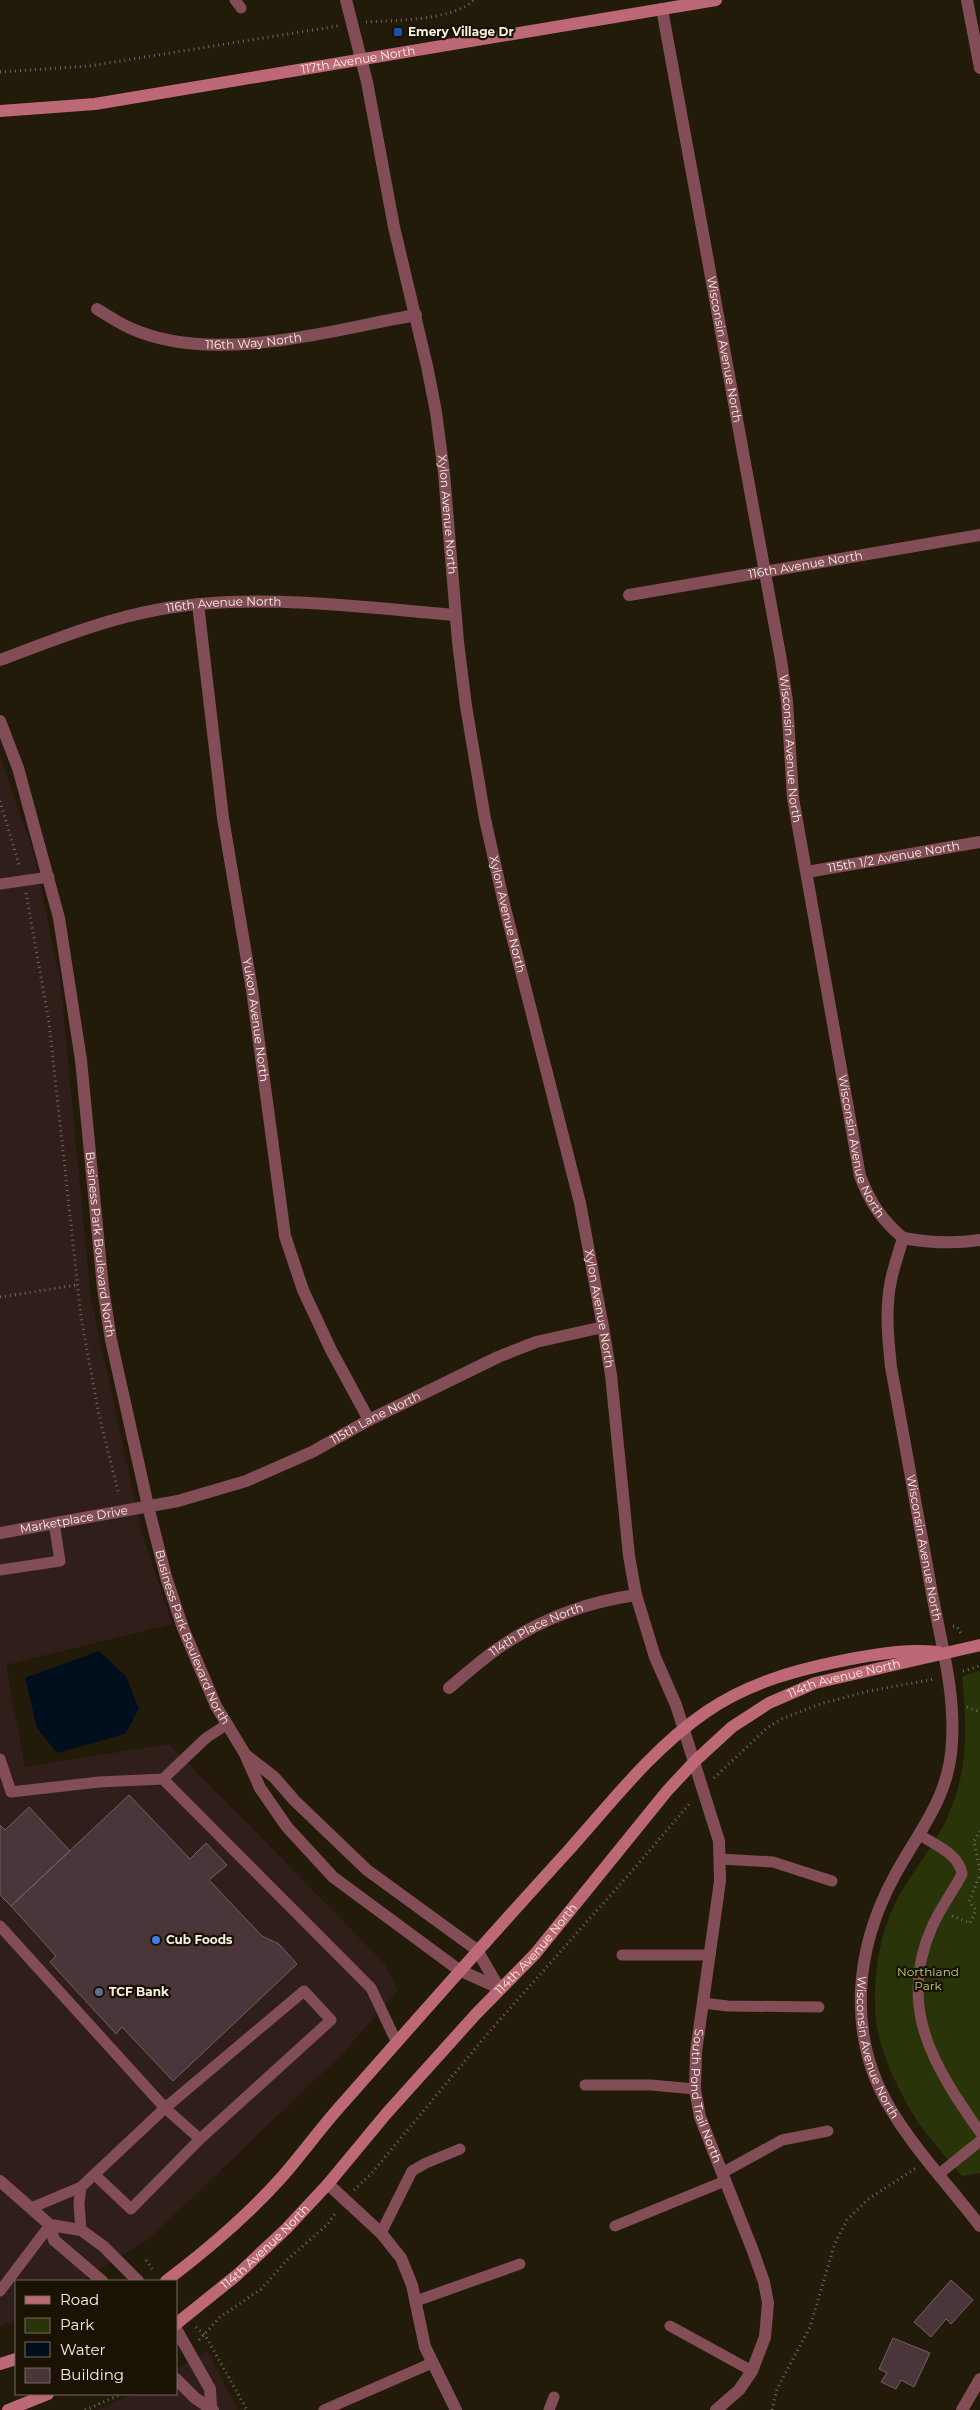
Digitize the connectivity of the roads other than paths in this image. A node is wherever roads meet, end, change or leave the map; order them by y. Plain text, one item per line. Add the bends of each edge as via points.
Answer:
1 (346, 0) edge
2 (716, 0) edge
3 (967, 0) edge
4 (662, 9) junction
5 (360, 58) junction
6 (980, 68) edge
7 (0, 111) edge
8 (97, 310) dead end
9 (416, 315) junction
10 (980, 534) edge
11 (765, 572) junction
12 (630, 595) dead end
13 (198, 604) junction
14 (455, 615) junction
15 (0, 660) edge
16 (0, 721) edge
17 (980, 842) edge
18 (807, 872) junction
19 (49, 878) junction
20 (0, 884) edge
21 (904, 1238) junction
22 (980, 1240) edge
23 (603, 1327) junction
24 (369, 1420) junction
25 (148, 1506) junction
26 (54, 1523) junction
27 (0, 1533) edge
28 (0, 1570) edge
29 (636, 1595) junction
30 (980, 1645) edge
31 (943, 1652) junction
32 (449, 1688) dead end
33 (226, 1725) junction
34 (684, 1729) junction
35 (245, 1754) junction
36 (0, 1759) edge
37 (695, 1761) junction
38 (163, 1779) junction
39 (920, 1835) junction
40 (720, 1859) junction
41 (832, 1881) dead end
42 (0, 1926) edge
43 (477, 1950) junction
44 (622, 1955) dead end
45 (710, 1955) junction
46 (459, 1970) junction
47 (499, 1988) junction
48 (703, 2002) junction
49 (819, 2007) dead end
50 (397, 2042) junction
51 (585, 2085) dead end
52 (695, 2089) junction
53 (165, 2108) junction
54 (828, 2130) dead end
55 (980, 2132) edge
56 (200, 2139) junction
57 (980, 2141) edge
58 (460, 2149) dead end
59 (939, 2174) junction
60 (94, 2175) junction
61 (723, 2177) junction
62 (0, 2181) edge
63 (328, 2184) junction
64 (81, 2187) junction
65 (30, 2208) junction
66 (50, 2225) junction
67 (615, 2226) dead end
68 (980, 2226) edge
69 (80, 2230) junction
70 (381, 2233) junction
71 (520, 2264) dead end
72 (101, 2280) edge
73 (137, 2280) edge
74 (167, 2280) edge
75 (0, 2291) edge
76 (416, 2301) junction
77 (178, 2322) edge
78 (670, 2326) dead end
79 (178, 2333) edge
80 (15, 2359) edge
81 (0, 2364) edge
82 (432, 2364) junction
83 (752, 2371) junction
84 (980, 2379) edge
85 (178, 2381) edge
86 (46, 2395) edge
87 (554, 2397) dead end
88 (212, 2408) edge
89 (8, 2410) edge
90 (324, 2410) edge
91 (456, 2410) edge
92 (549, 2410) edge
93 (716, 2410) edge
94 (962, 2410) edge

1 - 5 street, Xylon Avenue North
2 - 4 street, 117th Avenue North
3 - 6 street
4 - 5 street, 117th Avenue North
4 - 11 street, Wisconsin Avenue North
5 - 7 street, 117th Avenue North via 95,104
5 - 9 street, Xylon Avenue North via 394,227
8 - 9 street, 116th Way North via 131,329 179,342 222,347 268,342
9 - 14 street, Xylon Avenue North via 441,441
10 - 11 street, 116th Avenue North
11 - 12 street, 116th Avenue North
11 - 18 street, Wisconsin Avenue North via 787,701 792,798
13 - 14 street, 116th Avenue North via 254,601
13 - 15 street, 116th Avenue North via 119,618
13 - 24 street, Yukon Avenue North via 223,818 254,1008 285,1236 303,1290
14 - 23 street, Xylon Avenue North via 476,771 493,860 580,1203
16 - 19 street, Business Park Boulevard North via 18,768
17 - 18 street, 115th 1/2 Avenue North
18 - 21 street, Wisconsin Avenue North via 860,1176 870,1201 886,1223
19 - 20 lane
19 - 25 street, Business Park Boulevard North via 65,952 81,1060 102,1288 122,1396
21 - 22 street via 934,1243
21 - 31 street, Wisconsin Avenue North via 891,1280 888,1342
23 - 24 street, 115th Lane North via 536,1342 498,1357
23 - 29 street, Xylon Avenue North
24 - 25 street, 115th Lane North via 312,1452 246,1481
25 - 26 street, Marketplace Drive
25 - 33 street, Business Park Boulevard North via 183,1628
26 - 27 street, Marketplace Drive
26 - 28 lane via 60,1561
29 - 32 street, 114th Place North via 548,1619 498,1648
29 - 34 street, Xylon Avenue North via 654,1657
30 - 31 street, 114th Avenue North
31 - 34 street, 114th Avenue North via 898,1651 802,1669 750,1688
31 - 37 street, 114th Avenue North via 815,1683 787,1694 732,1728
31 - 39 street, Wisconsin Avenue North via 952,1707 948,1775
33 - 35 street, Business Park Boulevard North
33 - 38 lane via 206,1738
34 - 37 street, Xylon Avenue North
34 - 43 street, 114th Avenue North via 639,1771
35 - 43 street, Business Park Boulevard North via 274,1777 367,1870
35 - 46 street, Business Park Boulevard North via 260,1788 287,1827 333,1877
36 - 38 lane via 11,1792
37 - 40 street, South Pond Trail North via 716,1824
37 - 47 street, 114th Avenue North via 661,1798 535,1954
38 - 50 lane via 371,1988
39 - 55 lane via 956,1858 962,1874 940,1911 924,1950 919,2002 922,2030 941,2075
39 - 59 street, Wisconsin Avenue North via 899,1867 873,1919 863,1963 861,2005 869,2060 882,2094
40 - 41 lane via 773,1862
40 - 45 street, South Pond Trail North
42 - 53 lane
43 - 46 street, 114th Avenue North
43 - 47 street, Business Park Boulevard North
44 - 45 lane
45 - 48 street, South Pond Trail North
46 - 47 street, Business Park Boulevard North
46 - 50 street, 114th Avenue North
47 - 63 street, 114th Avenue North
48 - 49 lane via 728,2006
48 - 52 street, South Pond Trail North
50 - 74 street, 114th Avenue North via 248,2213
51 - 52 lane
52 - 61 street, South Pond Trail North via 700,2117
53 - 56 lane
53 - 56 lane via 304,1991 331,2020
53 - 60 lane
54 - 61 lane via 782,2140
56 - 60 lane via 131,2210
57 - 59 lane
58 - 70 lane via 412,2171
59 - 68 street, Wisconsin Avenue North
60 - 64 lane
61 - 67 lane
61 - 83 street, South Pond Trail North via 764,2282 768,2303 765,2337
62 - 65 street
63 - 70 street
63 - 77 street, 114th Avenue North via 237,2275
64 - 65 lane
64 - 69 lane
65 - 66 street
66 - 69 street
66 - 72 street via 54,2240
66 - 75 lane
69 - 73 street via 103,2246
70 - 76 street via 406,2266
71 - 76 lane
76 - 82 street via 420,2327
78 - 83 lane
79 - 88 street via 210,2389
80 - 81 street
82 - 90 lane
82 - 91 street
83 - 93 street, South Pond Trail North via 739,2390
84 - 94 street
85 - 88 street via 195,2398
86 - 89 street
87 - 92 lane

